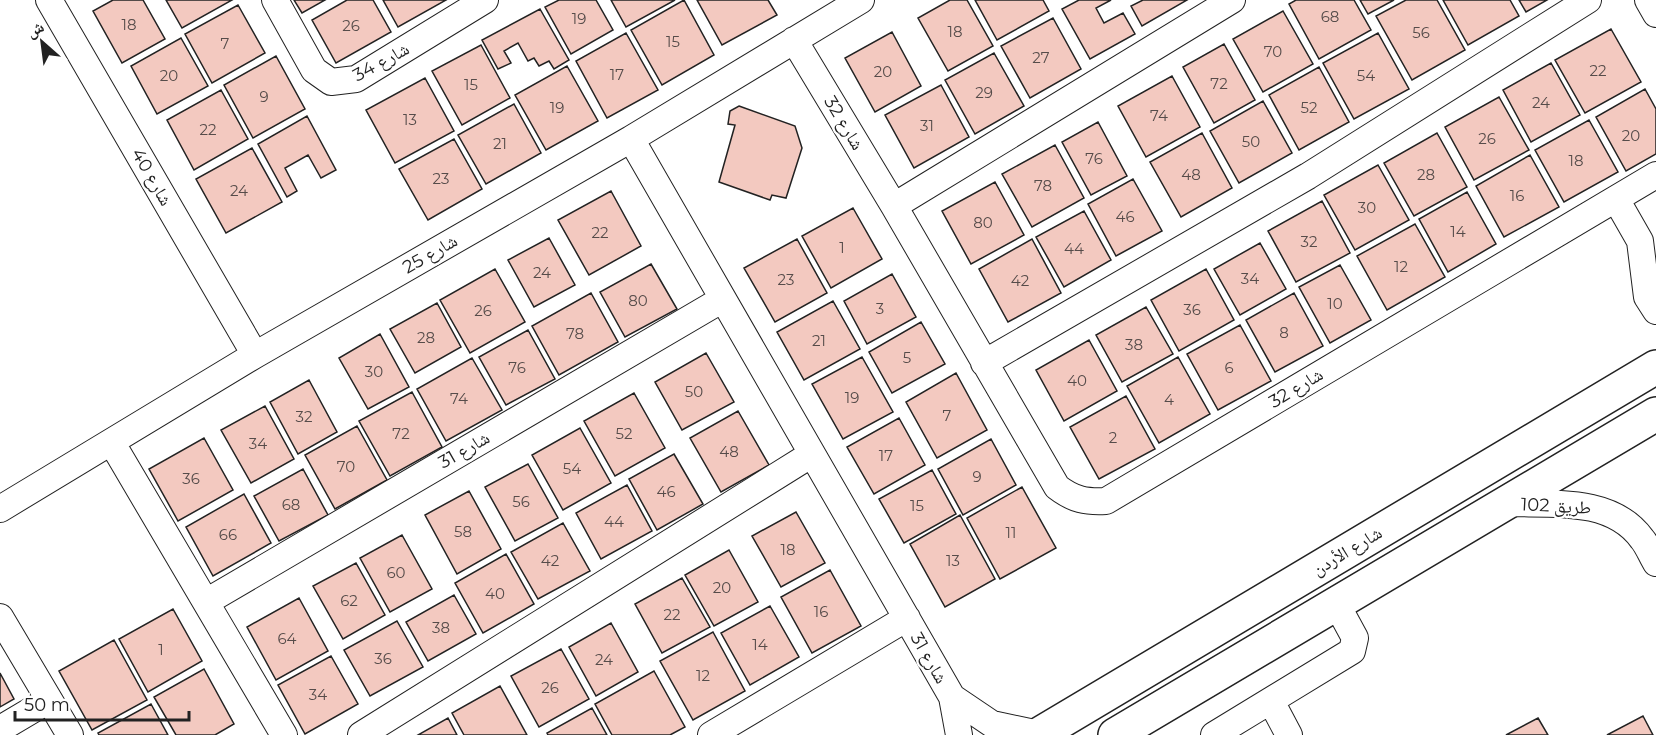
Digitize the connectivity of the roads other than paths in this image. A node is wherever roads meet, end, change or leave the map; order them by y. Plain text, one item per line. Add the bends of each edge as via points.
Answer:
1 (49, 0) edge
2 (275, 0) edge
3 (485, 0) edge
4 (861, 0) edge
5 (1232, 0) edge
6 (1588, 0) edge
7 (1648, 0) edge
8 (1656, 14) edge
9 (794, 40) junction
10 (631, 139) junction
11 (1656, 175) edge
12 (1616, 199) junction
13 (894, 206) junction
14 (723, 299) junction
15 (1656, 312) edge
16 (255, 355) junction
17 (984, 363) junction
18 (1656, 367) edge
19 (1656, 414) edge
20 (112, 443) junction
21 (812, 454) junction
22 (1503, 503) junction
23 (0, 509) edge
24 (1656, 563) edge
25 (206, 602) junction
26 (1336, 603) junction
27 (0, 617) edge
28 (907, 618) junction
29 (952, 697) junction
30 (49, 699) junction
31 (1271, 701) junction
32 (0, 729) edge
33 (70, 735) edge
34 (284, 735) edge
35 (361, 735) edge
36 (711, 735) edge
37 (959, 735) edge
38 (1038, 735) edge
39 (1115, 735) edge
40 (1214, 735) edge
41 (1289, 735) edge

1 - 16 street, شارع 40
2 - 3 street, شارع 34 via 314,70 331,82 356,80
4 - 9 street, شارع 25
5 - 13 street
6 - 17 street via 1308,176
7 - 8 street
9 - 10 street, شارع 25
9 - 13 street, شارع 32
10 - 14 street, شارع 31
10 - 16 street, شارع 25
11 - 12 street, شارع 32
12 - 15 street via 1640,241 1647,297
12 - 17 street, شارع 32 via 1106,501 1086,502 1069,497 1057,487
13 - 17 street, شارع 32
14 - 21 street, شارع 31
14 - 25 street, شارع 31
16 - 20 street, شارع 25
18 - 38 main road, شارع الأردن
19 - 22 main road
20 - 23 street, شارع 25
20 - 25 street
21 - 28 street, شارع 31
21 - 35 street
22 - 24 street, طريق 102 via 1599,508 1630,526
22 - 26 main road
25 - 34 street
26 - 31 street via 1355,638 1352,651
26 - 39 main road
27 - 30 street
28 - 29 street, شارع 31
28 - 36 street, شارع 31
29 - 37 street, شارع 31
29 - 38 street, شارع 31 via 992,724
30 - 32 street
30 - 33 street
31 - 40 street
31 - 41 street

